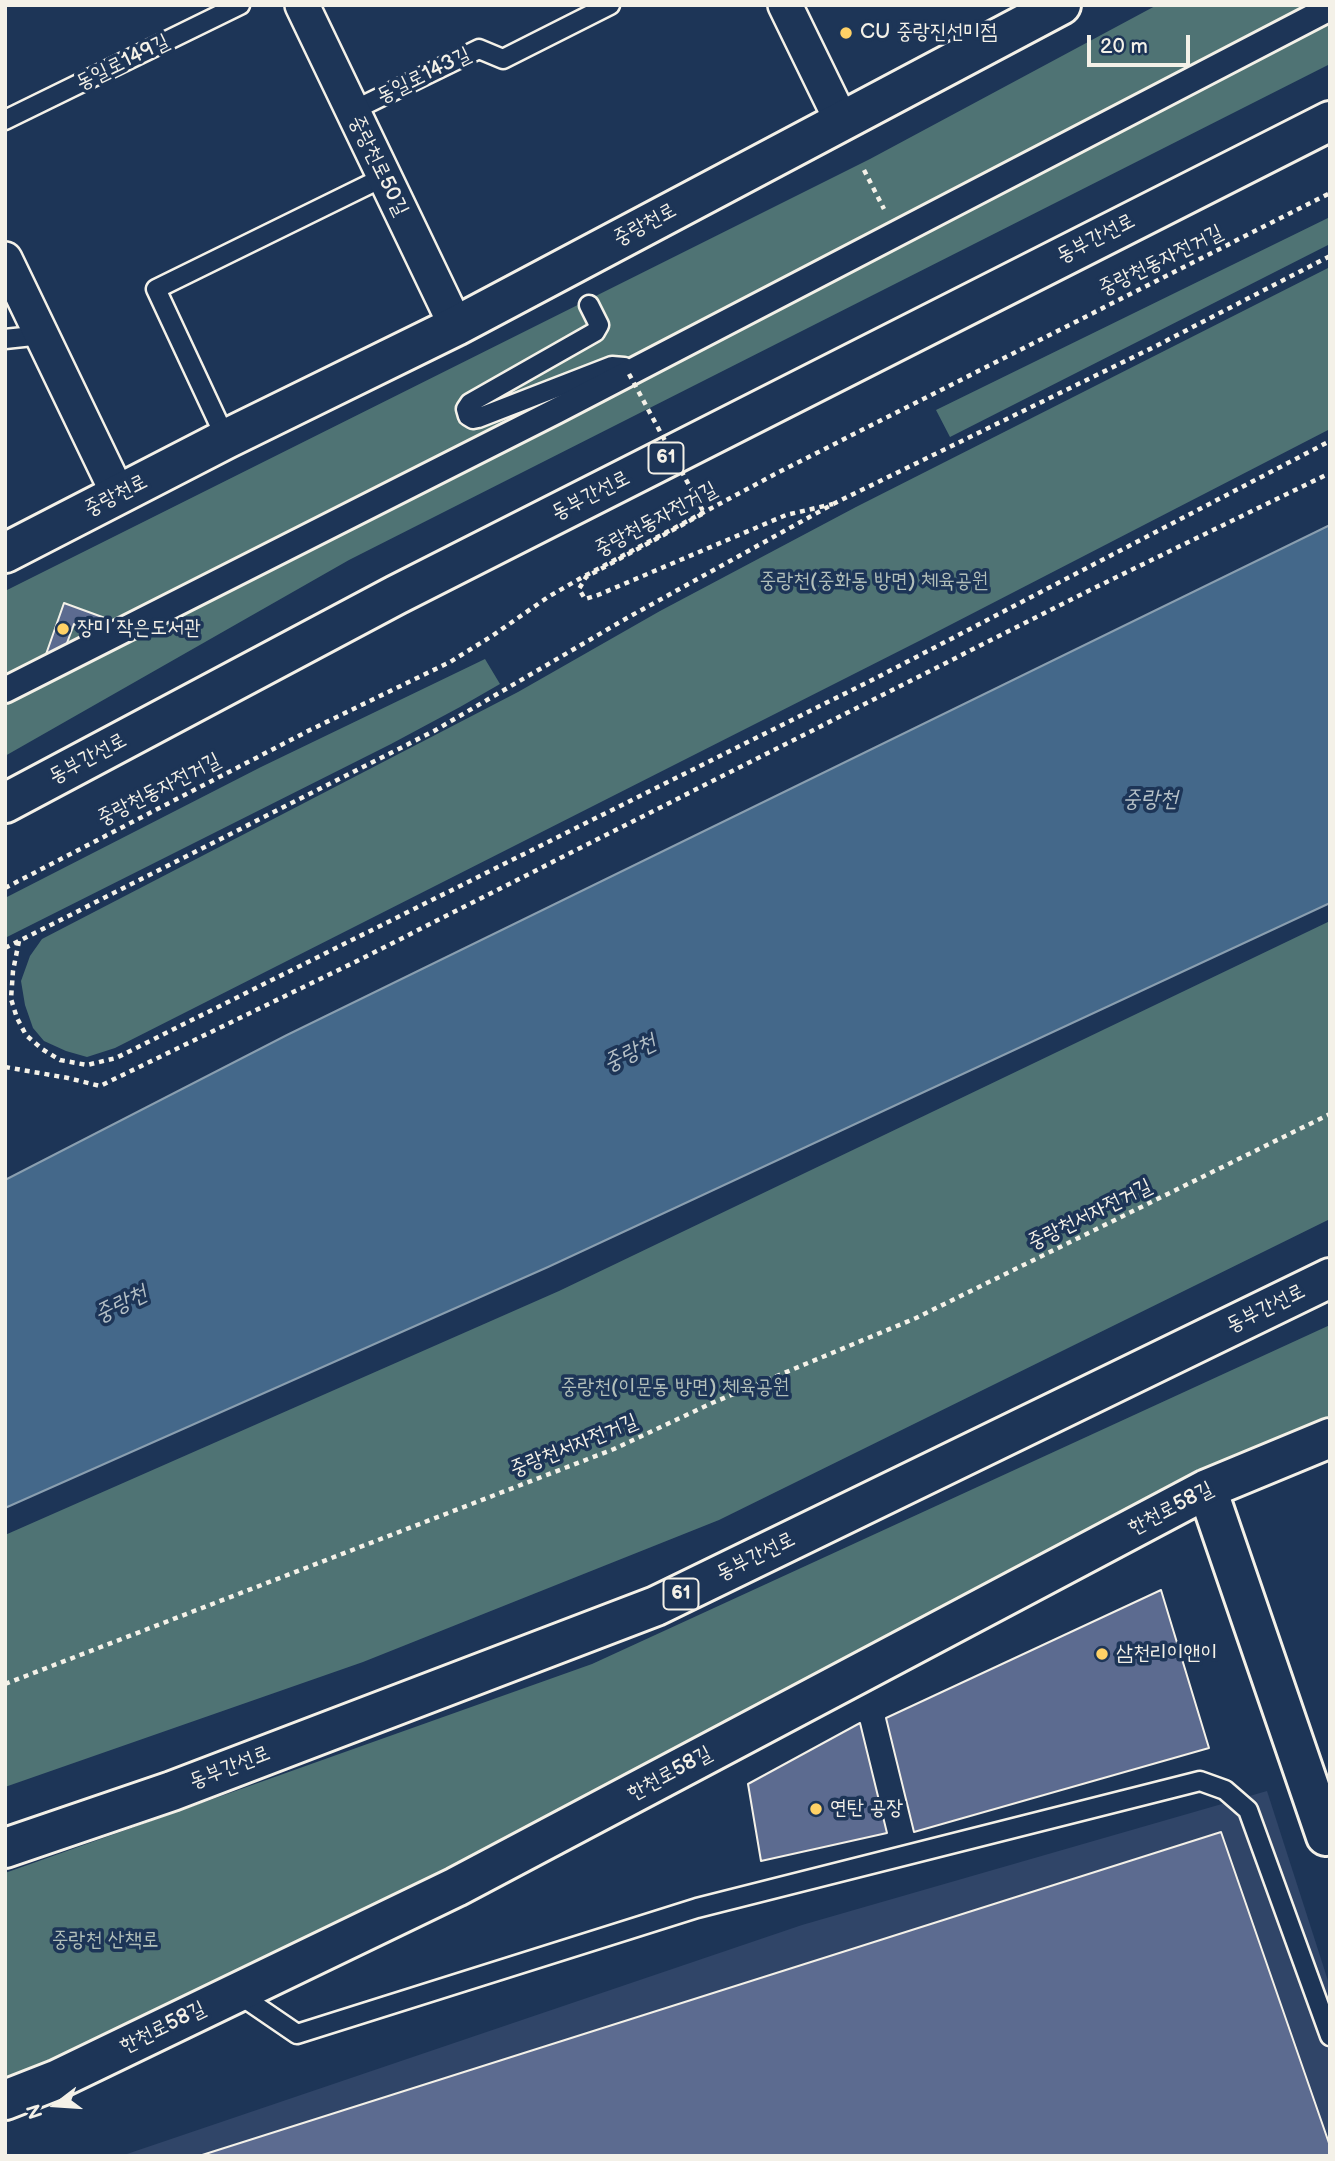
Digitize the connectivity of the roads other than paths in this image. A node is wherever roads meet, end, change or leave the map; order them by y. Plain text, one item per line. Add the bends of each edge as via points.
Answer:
1 (240, 5) edge
2 (302, 5) edge
3 (610, 5) edge
4 (785, 5) edge
5 (1061, 5) edge
6 (1330, 8) edge
7 (352, 111) junction
8 (5, 120) edge
9 (1330, 121) edge
10 (842, 122) junction
11 (384, 177) junction
12 (5, 259) edge
13 (589, 306) dead end
14 (456, 326) junction
15 (42, 335) junction
16 (5, 339) edge
17 (629, 374) junction
18 (226, 439) junction
19 (118, 494) junction
20 (5, 553) edge
21 (5, 690) edge
22 (5, 803) edge
23 (1330, 1278) edge
24 (1330, 1438) edge
25 (1207, 1489) junction
26 (1328, 1835) edge
27 (5, 1848) edge
28 (237, 1993) junction
29 (1330, 2036) edge
30 (5, 2100) edge

1 - 8 lane, 동일로149길
2 - 7 street, 중랑천로50길
3 - 7 lane, 동일로143길 via 503,59 480,49
4 - 10 street
5 - 10 main road, 중랑천로
6 - 17 street
7 - 11 street, 중랑천로50길
9 - 22 main road, 동부간선로 / 61 via 396,595
10 - 14 main road, 중랑천로
11 - 14 street, 중랑천로50길
11 - 18 lane via 156,289
12 - 15 street
13 - 17 lane via 599,325 596,332 470,404 468,416 478,418 612,366
14 - 18 main road, 중랑천로
15 - 16 lane
15 - 19 street
17 - 21 street
18 - 19 main road, 중랑천로
19 - 20 main road, 중랑천로
23 - 27 main road, 동부간선로 / 61 via 656,1606 172,1791
24 - 25 main road, 한천로58길
25 - 26 main road
25 - 28 main road, 한천로58길 via 456,1887
28 - 29 lane via 298,2034 697,1908 1200,1781 1225,1790 1248,1810
28 - 30 main road, 한천로58길

